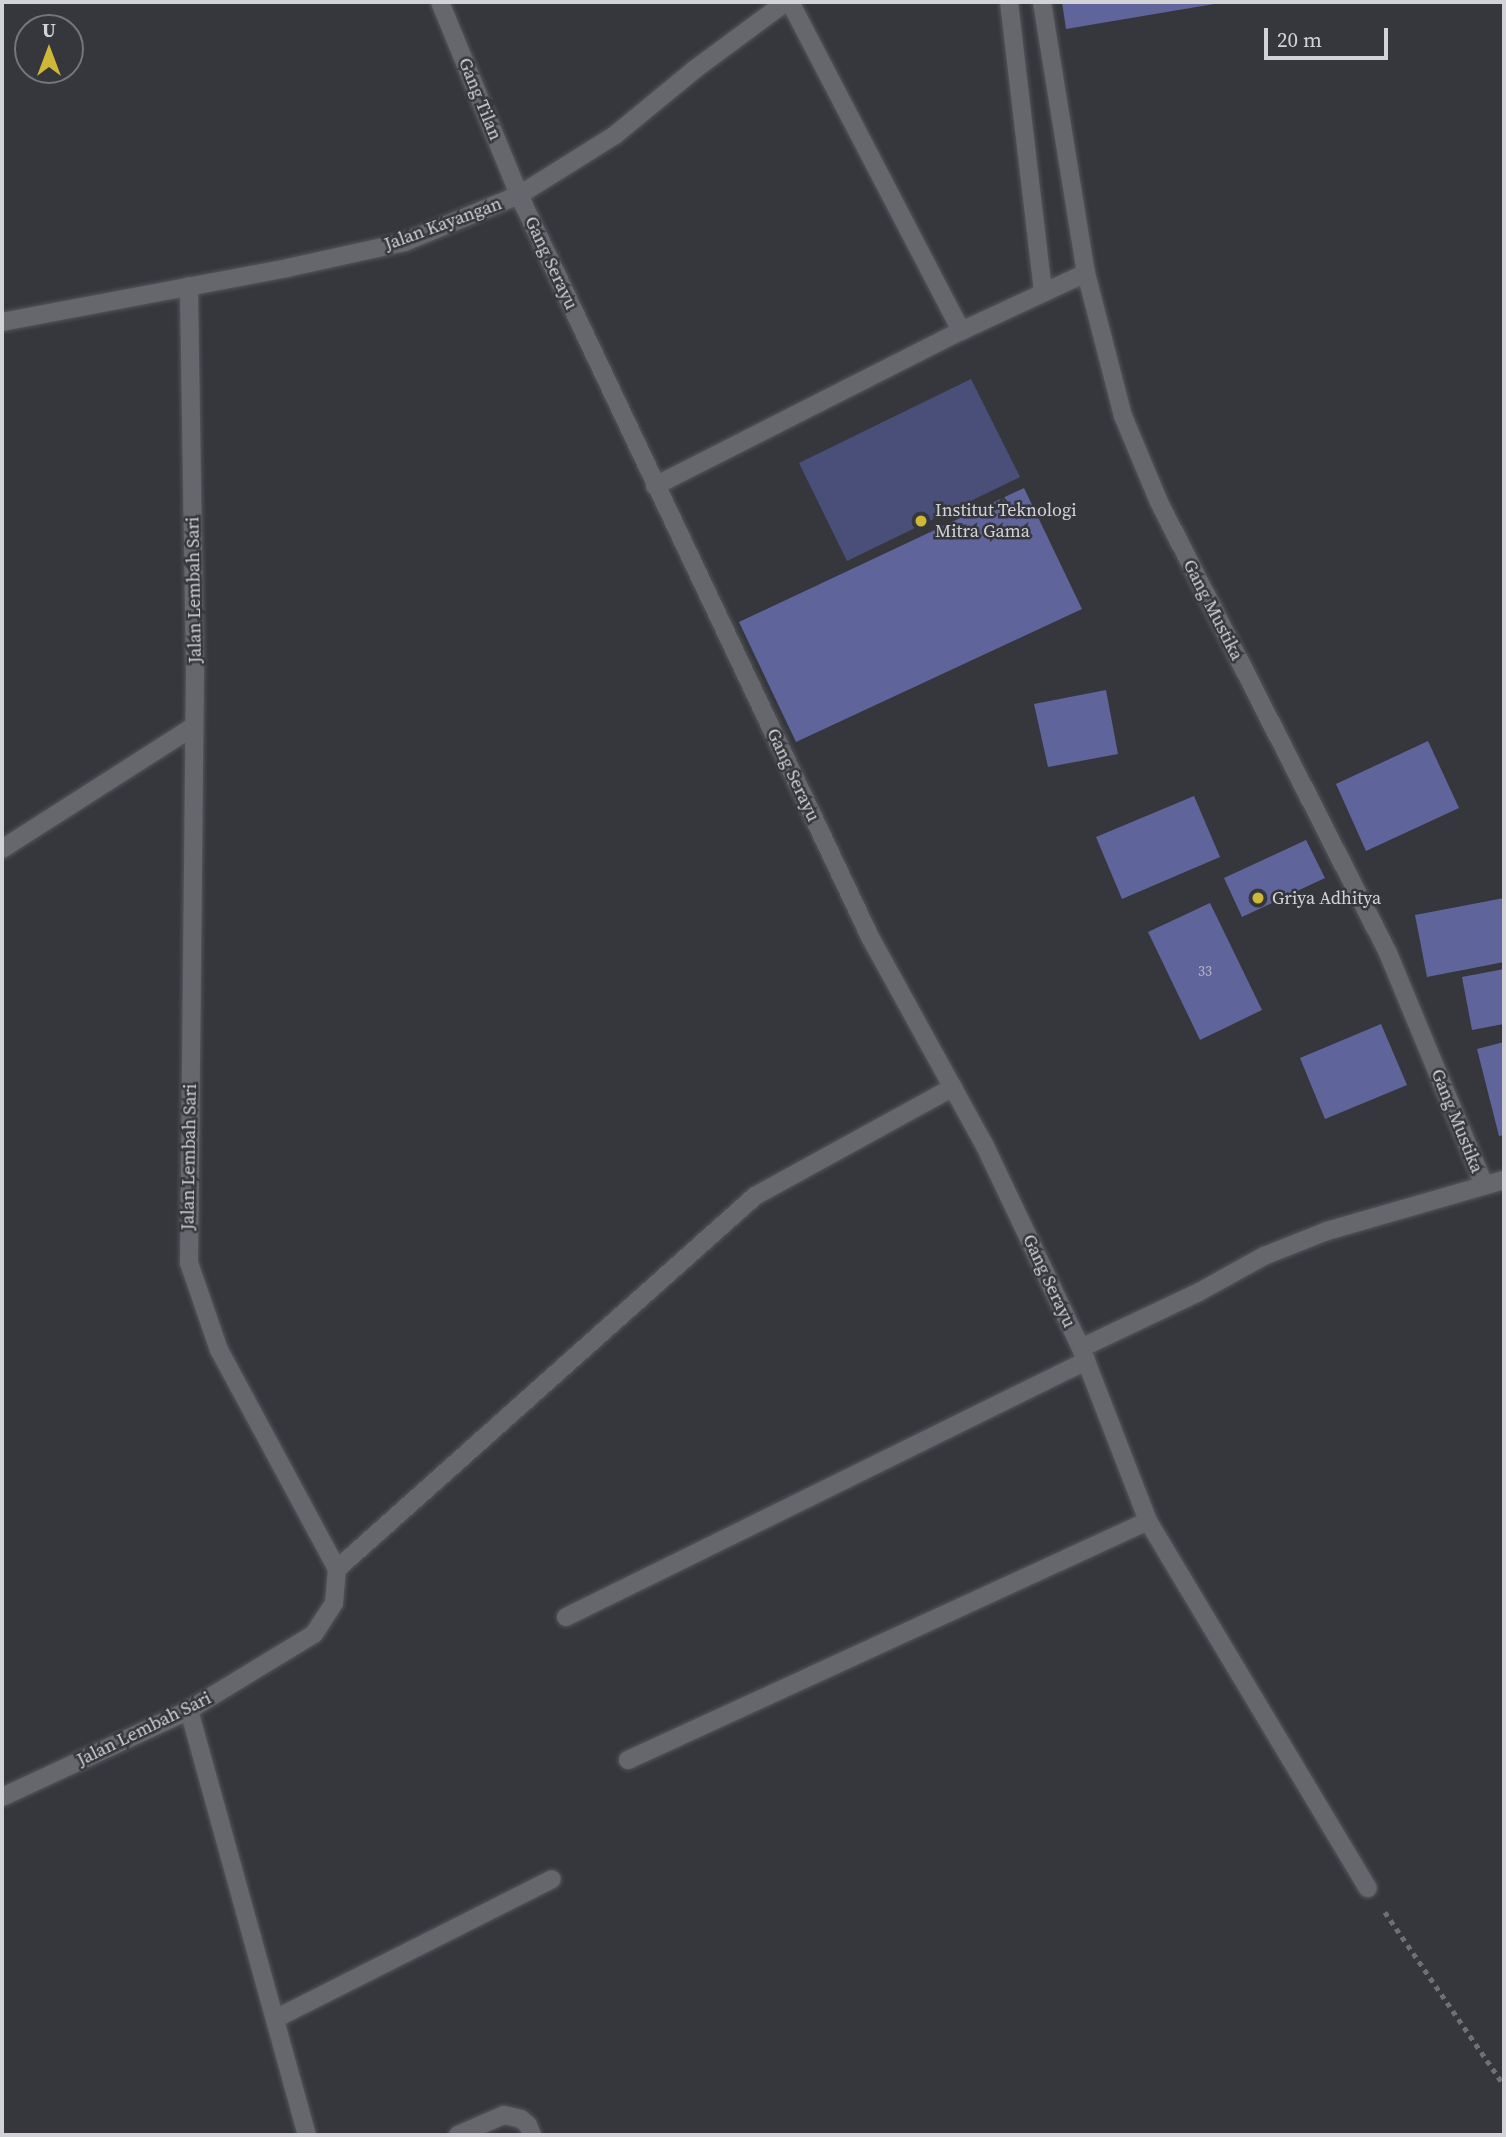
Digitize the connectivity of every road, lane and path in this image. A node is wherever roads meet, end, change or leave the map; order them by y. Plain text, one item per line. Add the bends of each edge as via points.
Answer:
1 (440, 2) edge
2 (788, 2) edge
3 (1009, 2) edge
4 (1042, 2) edge
5 (519, 195) junction
6 (1086, 273) junction
7 (189, 286) junction
8 (1043, 292) junction
9 (2, 322) edge
10 (961, 331) junction
11 (655, 486) junction
12 (194, 726) junction
13 (2, 849) edge
14 (953, 1087) junction
15 (1504, 1180) edge
16 (1484, 1185) junction
17 (1083, 1354) junction
18 (1148, 1521) junction
19 (337, 1569) junction
20 (566, 1617) dead end
21 (189, 1710) junction
22 (628, 1760) dead end
23 (2, 1797) edge
24 (552, 1879) dead end
25 (1368, 1888) joint
26 (275, 2020) junction
27 (1504, 2085) edge
28 (307, 2135) edge
29 (458, 2135) edge
30 (532, 2135) edge

1 - 5 street, Gang Tilan
2 - 5 street, Jalan Kayangan via 615,135
2 - 10 street
3 - 8 street
4 - 6 street, Gang Mustika
5 - 7 street, Jalan Kayangan via 405,242
5 - 11 street, Gang Serayu
6 - 8 street
6 - 16 street, Gang Mustika via 1123,415 1159,502 1388,953
7 - 9 street, Jalan Kayangan
7 - 12 street, Jalan Lembah Sari
8 - 10 street
10 - 11 street
11 - 14 street, Gang Serayu via 870,937
12 - 13 street
12 - 19 street, Jalan Lembah Sari via 189,1263 219,1350
14 - 17 street, Gang Serayu
14 - 19 street via 755,1196
15 - 16 street
16 - 17 street via 1264,1256
17 - 18 street, Gang Serayu
17 - 20 street
18 - 22 street
18 - 25 street, Gang Serayu
19 - 21 street, Jalan Lembah Sari via 334,1603 314,1634
21 - 23 street, Jalan Lembah Sari
21 - 26 street
24 - 26 street
25 - 27 path
26 - 28 street
29 - 30 street via 504,2115 521,2119

